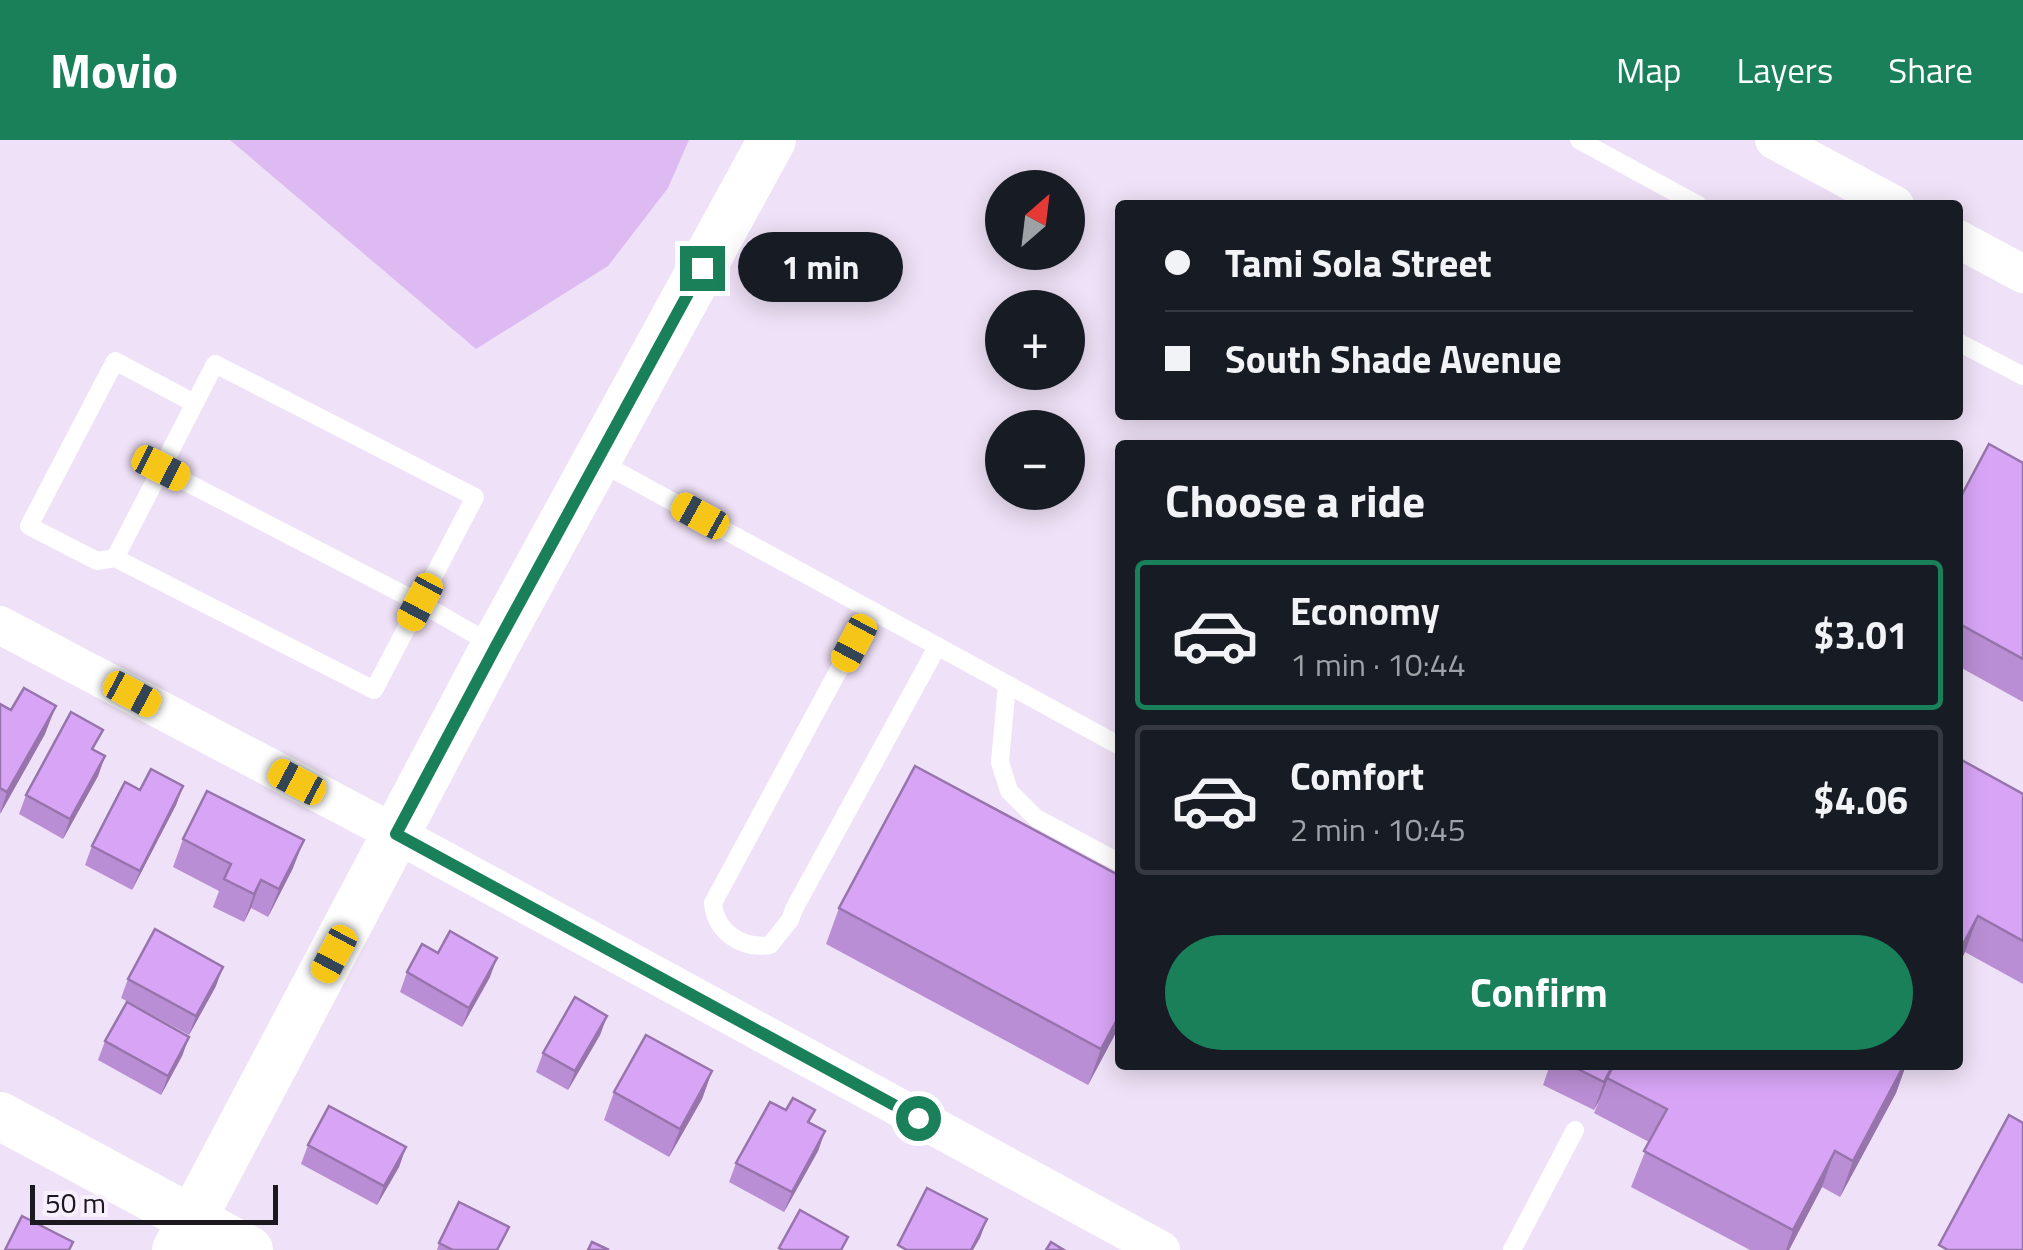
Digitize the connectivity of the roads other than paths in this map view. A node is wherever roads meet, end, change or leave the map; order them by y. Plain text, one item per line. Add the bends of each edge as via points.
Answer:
1 (772, 140) edge
2 (1579, 140) edge
3 (1774, 140) edge
4 (1689, 200) edge
5 (1886, 200) edge
6 (1963, 242) edge
7 (2023, 274) edge
8 (1963, 345) edge
9 (2023, 376) edge
10 (194, 403) junction
11 (597, 460) junction
12 (161, 468) junction
13 (116, 558) junction
14 (420, 602) junction
15 (871, 610) junction
16 (0, 625) edge
17 (496, 646) junction
18 (938, 646) junction
19 (1007, 684) junction
20 (1115, 743) edge
21 (396, 834) junction
22 (1115, 860) edge
23 (0, 1116) edge
24 (1575, 1130) dead end
25 (184, 1235) edge
26 (248, 1250) edge
27 (1161, 1250) edge
28 (1512, 1250) edge

1 - 11 street
2 - 4 lane
3 - 5 street
6 - 7 street
8 - 9 lane
10 - 12 lane
10 - 13 lane via 115,361 29,526 97,561
10 - 14 lane via 215,364 476,497
11 - 15 lane
11 - 17 street
12 - 13 lane
12 - 14 lane
13 - 14 lane via 374,690
14 - 17 lane
15 - 18 lane
15 - 18 lane via 713,903 714,916 739,941 770,945 790,920
16 - 21 street
17 - 21 street
18 - 19 lane
19 - 20 lane
19 - 22 lane via 1000,762 1009,792 1036,818
21 - 25 street
21 - 27 street
23 - 25 street
24 - 28 lane
25 - 26 street

